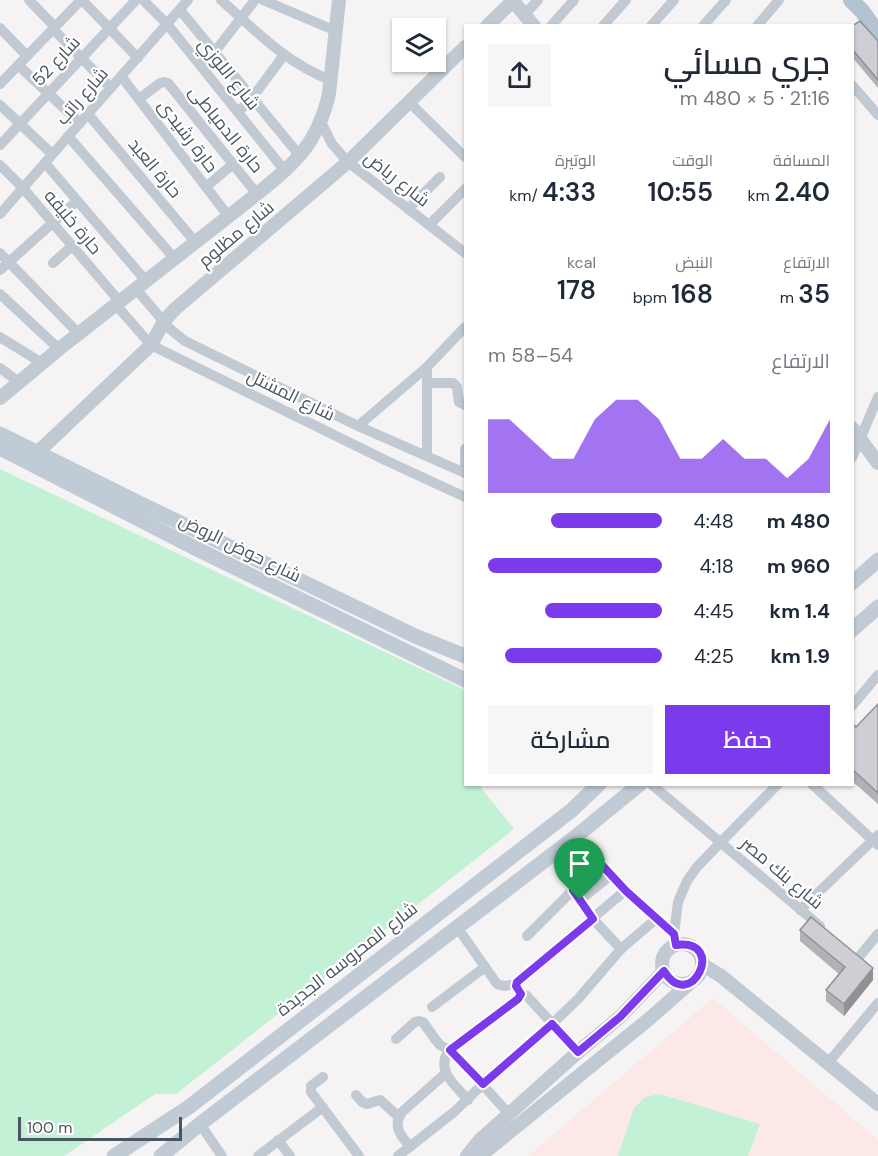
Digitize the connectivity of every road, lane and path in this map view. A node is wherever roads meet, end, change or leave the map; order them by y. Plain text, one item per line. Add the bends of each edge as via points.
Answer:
1 (29, 0) edge
2 (81, 0) edge
3 (136, 0) edge
4 (143, 0) edge
5 (188, 0) edge
6 (221, 0) edge
7 (255, 0) edge
8 (263, 0) edge
9 (339, 0) edge
10 (512, 0) edge
11 (538, 0) edge
12 (574, 0) edge
13 (626, 0) edge
14 (674, 0) edge
15 (726, 0) edge
16 (779, 0) edge
17 (851, 0) edge
18 (180, 9) junction
19 (241, 18) junction
20 (529, 20) edge
21 (167, 24) junction
22 (489, 24) edge
23 (553, 24) edge
24 (605, 24) edge
25 (653, 24) edge
26 (705, 24) edge
27 (759, 24) edge
28 (0, 28) edge
29 (54, 28) junction
30 (110, 28) junction
31 (336, 32) junction
32 (878, 33) edge
33 (464, 48) edge
34 (214, 52) junction
35 (284, 55) junction
36 (27, 56) junction
37 (82, 58) junction
38 (138, 58) junction
39 (18, 65) junction
40 (203, 67) junction
41 (121, 76) junction
42 (330, 80) junction
43 (0, 83) edge
44 (111, 88) junction
45 (854, 88) edge
46 (48, 94) junction
47 (252, 98) junction
48 (139, 99) junction
49 (409, 102) junction
50 (0, 105) edge
51 (238, 112) junction
52 (88, 114) junction
53 (878, 115) edge
54 (321, 122) junction
55 (80, 123) junction
56 (20, 124) junction
57 (68, 136) junction
58 (0, 146) edge
59 (300, 156) junction
60 (464, 156) edge
61 (48, 159) junction
62 (348, 162) junction
63 (233, 164) junction
64 (0, 165) edge
65 (285, 171) junction
66 (440, 177) dead end
67 (206, 187) junction
68 (23, 188) junction
69 (464, 190) edge
70 (257, 194) junction
71 (77, 201) junction
72 (408, 209) junction
73 (0, 214) edge
74 (229, 217) junction
75 (52, 223) junction
76 (429, 225) junction
77 (196, 243) junction
78 (72, 246) junction
79 (464, 252) edge
80 (0, 253) edge
81 (175, 259) junction
82 (9, 261) junction
83 (53, 263) dead end
84 (0, 270) edge
85 (141, 285) junction
86 (0, 294) edge
87 (118, 304) junction
88 (164, 321) junction
89 (464, 328) edge
90 (79, 334) junction
91 (0, 338) edge
92 (152, 345) junction
93 (59, 349) junction
94 (42, 363) junction
95 (427, 367) junction
96 (0, 369) edge
97 (20, 382) junction
98 (427, 383) junction
99 (0, 398) edge
100 (878, 398) edge
101 (464, 405) edge
102 (358, 426) junction
103 (0, 434) edge
104 (856, 434) edge
105 (397, 443) junction
106 (0, 448) edge
107 (38, 453) junction
108 (428, 456) junction
109 (387, 461) junction
110 (878, 463) edge
111 (464, 473) edge
112 (84, 484) junction
113 (464, 497) edge
114 (137, 511) junction
115 (878, 560) edge
116 (854, 582) edge
117 (878, 607) edge
118 (854, 628) edge
119 (464, 656) edge
120 (878, 675) edge
121 (464, 679) edge
122 (854, 704) edge
123 (597, 786) edge
124 (638, 786) edge
125 (653, 786) edge
126 (776, 786) edge
127 (814, 786) edge
128 (572, 810) junction
129 (588, 826) junction
130 (574, 838) junction
131 (876, 841) edge
132 (720, 843) junction
133 (600, 863) junction
134 (611, 875) junction
135 (573, 890) junction
136 (626, 891) junction
137 (580, 900) junction
138 (800, 910) junction
139 (593, 919) junction
140 (656, 919) junction
141 (456, 927) junction
142 (825, 930) edge
143 (878, 934) edge
144 (528, 936) dead end
145 (675, 940) junction
146 (621, 949) junction
147 (857, 957) edge
148 (703, 965) junction
149 (485, 967) junction
150 (664, 971) junction
151 (690, 983) junction
152 (518, 989) junction
153 (878, 1003) edge
154 (432, 1007) dead end
155 (552, 1024) junction
156 (396, 1039) dead end
157 (450, 1050) junction
158 (578, 1052) junction
159 (828, 1063) junction
160 (446, 1073) junction
161 (323, 1077) dead end
162 (483, 1084) junction
163 (356, 1095) dead end
164 (876, 1098) edge
165 (468, 1100) junction
166 (323, 1107) junction
167 (509, 1114) junction
168 (399, 1117) junction
169 (200, 1124) junction
170 (278, 1140) junction
171 (410, 1147) junction
172 (263, 1155) edge
173 (355, 1155) edge
174 (114, 1156) edge
175 (161, 1156) edge
176 (222, 1156) edge
177 (290, 1156) edge
178 (398, 1156) edge
179 (467, 1156) edge
180 (480, 1156) edge

1 - 29 street
2 - 29 street
2 - 30 street
3 - 30 street, شارع 52
4 - 21 street, شارع اللوزي
5 - 18 street, شارع راتب
6 - 19 street
7 - 19 street
8 - 31 street
9 - 31 street, شارع مظلوم
10 - 20 street
10 - 22 street
11 - 20 street
12 - 23 street
13 - 24 street
14 - 25 street
15 - 26 street
16 - 27 street
17 - 32 main road
18 - 21 street, شارع راتب
18 - 34 street
19 - 34 street
19 - 35 street
21 - 38 street, شارع راتب
21 - 40 street, شارع اللوزي
28 - 36 street
29 - 36 street
29 - 37 street
30 - 37 street, شارع 52
30 - 38 street
31 - 42 street, شارع مظلوم
33 - 49 street, شارع مظلوم
34 - 40 street
34 - 47 street
35 - 42 street
35 - 47 street
36 - 39 street
37 - 44 street
37 - 46 street, شارع 52
38 - 41 street, شارع راتب
39 - 43 street
39 - 46 street
40 - 51 street, شارع اللوزي
41 - 44 street, شارع راتب
41 - 48 street, حارة رشيدى
42 - 54 street, شارع مظلوم
44 - 52 street, شارع راتب
45 - 53 street
46 - 55 street
46 - 56 street, شارع 52
47 - 51 street
47 - 59 street
48 - 63 street, حارة الدمياطى via 160,83 168,82
48 - 67 street, حارة رشيدى
49 - 60 street
49 - 62 street, شارع مظلوم
50 - 56 street, شارع المشتل
51 - 65 street, شارع اللوزي
52 - 55 street, شارع راتب
52 - 77 street, حارة العبد
54 - 59 street, شارع مظلوم
54 - 62 street, شارع رياض via 332,144
55 - 57 street, شارع راتب
56 - 58 street, شارع 52
56 - 61 street, شارع المشتل
57 - 61 street, شارع راتب
57 - 81 street
59 - 65 street, شارع مظلوم
61 - 68 street, شارع راتب
61 - 71 street, شارع المشتل
62 - 72 street, شارع رياض
62 - 88 street, شارع مظلوم
63 - 67 street
63 - 70 street, حارة الدمياطى
64 - 68 street, حارة خليفه
65 - 70 street, شارع مظلوم
66 - 72 street
67 - 74 street, حارة رشيدى
68 - 73 street, شارع راتب
68 - 75 street, حارة خليفه
69 - 76 street
70 - 74 street, شارع مظلوم
71 - 75 street
71 - 85 street, شارع المشتل
72 - 76 street, شارع رياض
74 - 77 street, شارع مظلوم
75 - 78 street, حارة خليفه
75 - 82 street
76 - 79 street, شارع رياض
77 - 81 street, شارع مظلوم
78 - 83 street
78 - 87 street, حارة خليفه
80 - 82 street
81 - 85 street, شارع مظلوم
82 - 84 street
82 - 90 street
85 - 87 street, شارع مظلوم
85 - 88 street, شارع المشتل
86 - 93 street
87 - 90 street, شارع مظلوم
87 - 92 street, شارع المشتل
88 - 92 street, شارع مظلوم
88 - 102 street, شارع المشتل via 185,341
89 - 95 street
90 - 93 street, شارع مظلوم
91 - 94 street
92 - 107 street, شارع مظلوم
92 - 109 street, شارع المشتل
93 - 94 street, شارع مظلوم
94 - 97 street, شارع مظلوم
95 - 98 street
95 - 102 street
96 - 97 street
97 - 99 street, شارع مظلوم
98 - 101 street via 453,383 459,402
98 - 108 street
100 - 104 street
102 - 105 street, شارع المشتل
103 - 107 main road, شارع حوض الروض
104 - 110 street
105 - 108 street, شارع المشتل
105 - 109 street
106 - 112 main road, شارع حوض الروض
107 - 112 main road, شارع حوض الروض
108 - 111 street, شارع المشتل
109 - 113 street, شارع المشتل
112 - 114 main road, شارع حوض الروض
114 - 119 main road, شارع حوض الروض
114 - 121 main road, شارع حوض الروض
115 - 116 main road
117 - 118 main road
120 - 122 street
123 - 128 main road, شارع المحروسه الجديدة
124 - 129 main road
125 - 132 street, شارع بنك مصر
126 - 132 street
127 - 131 street
128 - 129 main road
128 - 174 main road, شارع المحروسه الجديدة via 189,1107
129 - 130 main road
130 - 133 street
130 - 141 main road
131 - 138 street
132 - 138 street, شارع بنك مصر
132 - 145 street via 687,881 676,908
133 - 134 street
133 - 135 street
134 - 136 street
134 - 137 street
135 - 137 street
135 - 144 street
136 - 139 street
136 - 140 street
137 - 139 street
138 - 142 street, شارع بنك مصر
139 - 146 street
139 - 152 street via 517,982
140 - 145 street
140 - 146 street
141 - 149 street
141 - 169 main road
143 - 147 street
145 - 148 street via 697,950
145 - 150 street via 664,956
146 - 155 street
148 - 151 street
148 - 159 street
149 - 152 street via 497,984
149 - 154 street
150 - 151 street via 674,982
150 - 158 street via 620,1017
151 - 180 street
152 - 155 street
152 - 157 street via 518,999
153 - 159 street
155 - 158 street
155 - 162 street
156 - 157 street via 419,1021 440,1045
157 - 160 street via 444,1061
157 - 162 street
158 - 167 street
159 - 164 street
160 - 165 street
160 - 168 street
161 - 166 street via 310,1089
162 - 165 street
162 - 167 street
163 - 168 street via 367,1104 383,1101
165 - 171 street
166 - 170 street
166 - 173 street
167 - 179 street
168 - 171 street via 400,1133
169 - 175 main road
169 - 176 street
170 - 172 street
170 - 177 street
171 - 178 street

